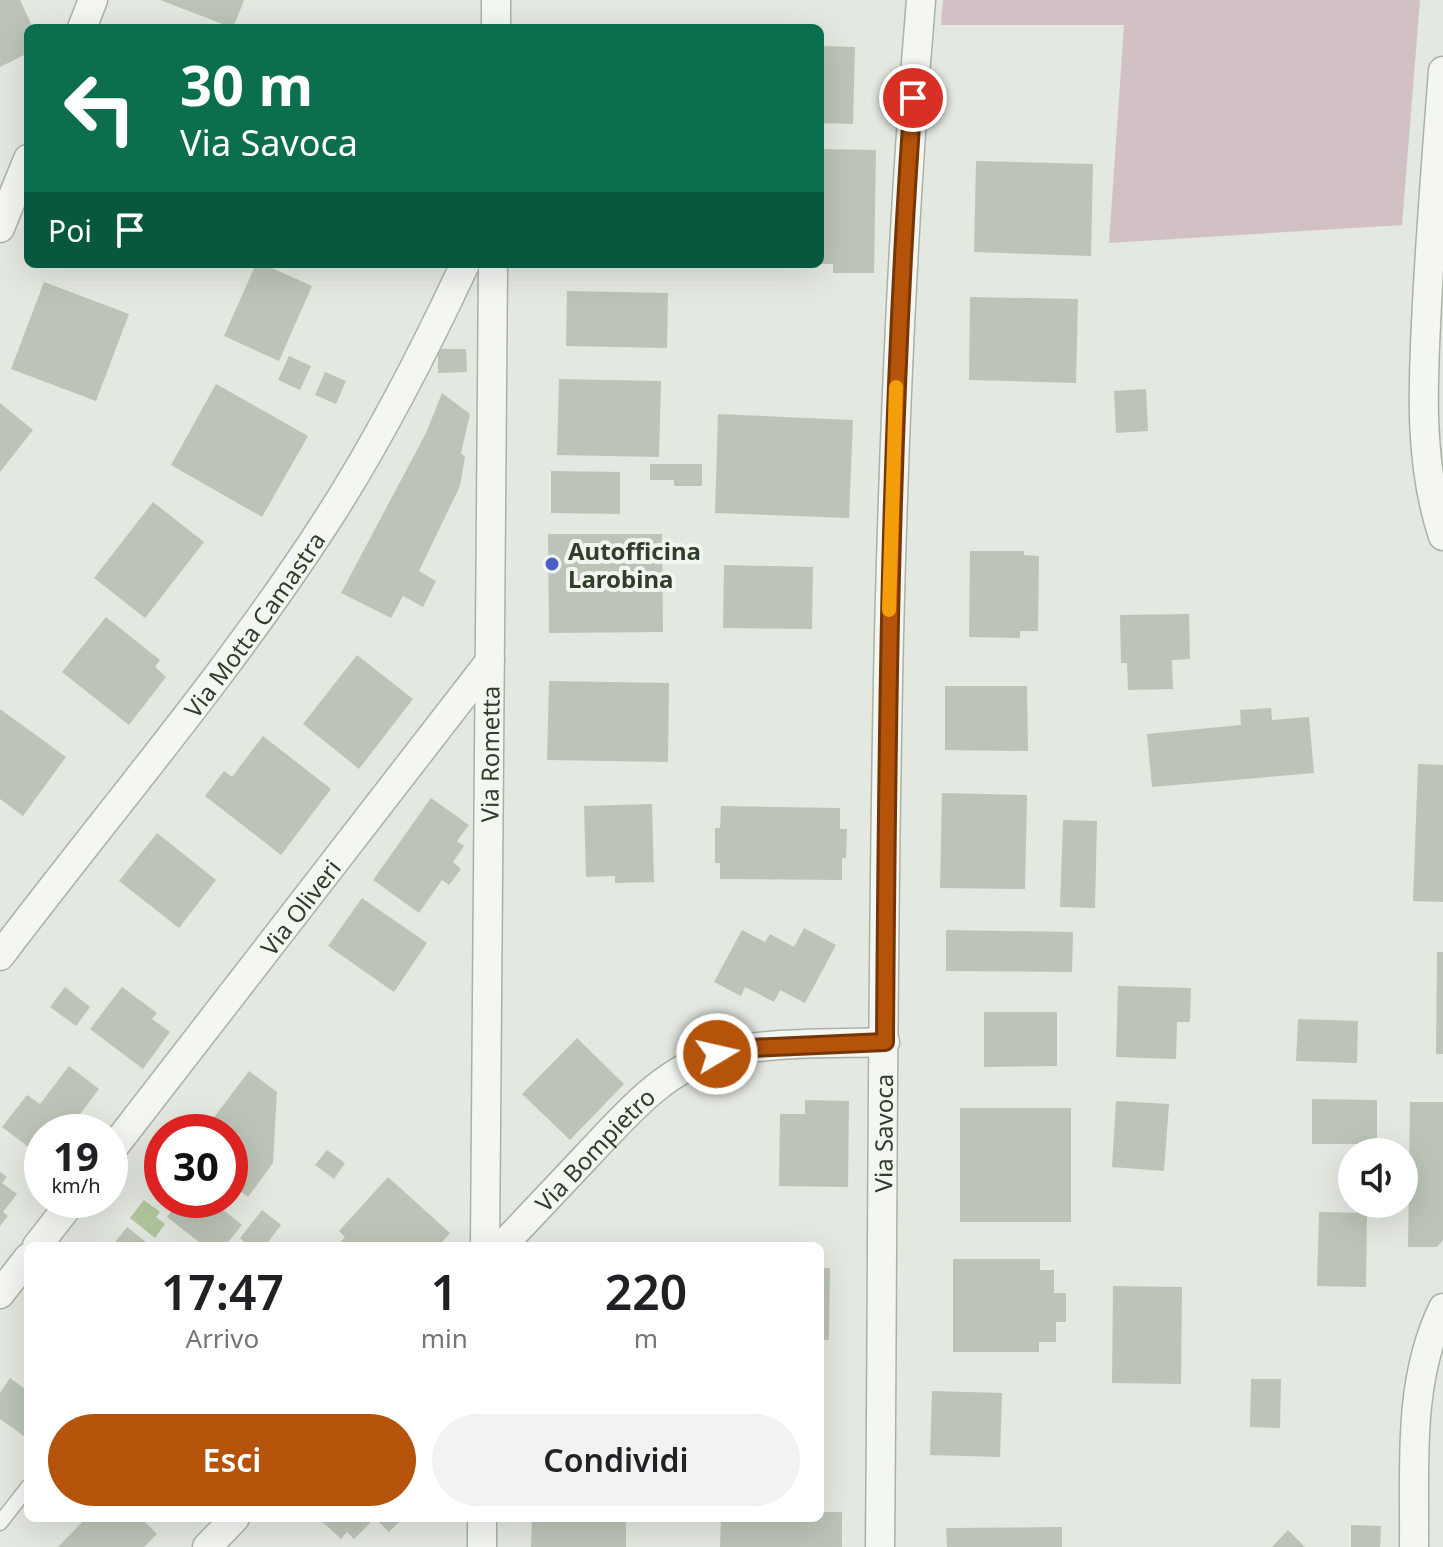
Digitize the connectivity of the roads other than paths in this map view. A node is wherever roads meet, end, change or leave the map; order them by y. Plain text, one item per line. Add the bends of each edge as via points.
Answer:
1 (93, 0) edge
2 (496, 0) edge
3 (921, 0) edge
4 (84, 24) edge
5 (496, 24) edge
6 (1443, 71) edge
7 (24, 169) edge
8 (0, 228) edge
9 (463, 268) edge
10 (493, 268) edge
11 (1443, 536) edge
12 (490, 661) junction
13 (0, 956) edge
14 (885, 1042) junction
15 (128, 1129) edge
16 (59, 1218) edge
17 (40, 1242) edge
18 (485, 1242) edge
19 (506, 1242) edge
20 (24, 1263) edge
21 (0, 1294) edge
22 (1443, 1308) edge
23 (24, 1492) edge
24 (231, 1522) edge
25 (482, 1522) edge
26 (0, 1523) edge
27 (207, 1547) edge
28 (482, 1547) edge
29 (880, 1547) edge
30 (1414, 1547) edge

1 - 4 street
2 - 5 street
3 - 14 street, Via Savoca via 891,517
6 - 11 street via 1425,393 1428,470
7 - 8 street
9 - 13 street, Via Motta Camastra via 385,425 322,528 239,648
10 - 12 street, Via Rometta
12 - 15 street, Via Oliveri
12 - 18 street, Via Rometta
14 - 19 street, Via Bompietro via 742,1049 687,1068 632,1109
14 - 29 street, Via Savoca
16 - 17 street
20 - 21 street
22 - 30 street via 1427,1348 1418,1400
23 - 26 lane
24 - 27 street
25 - 28 street

